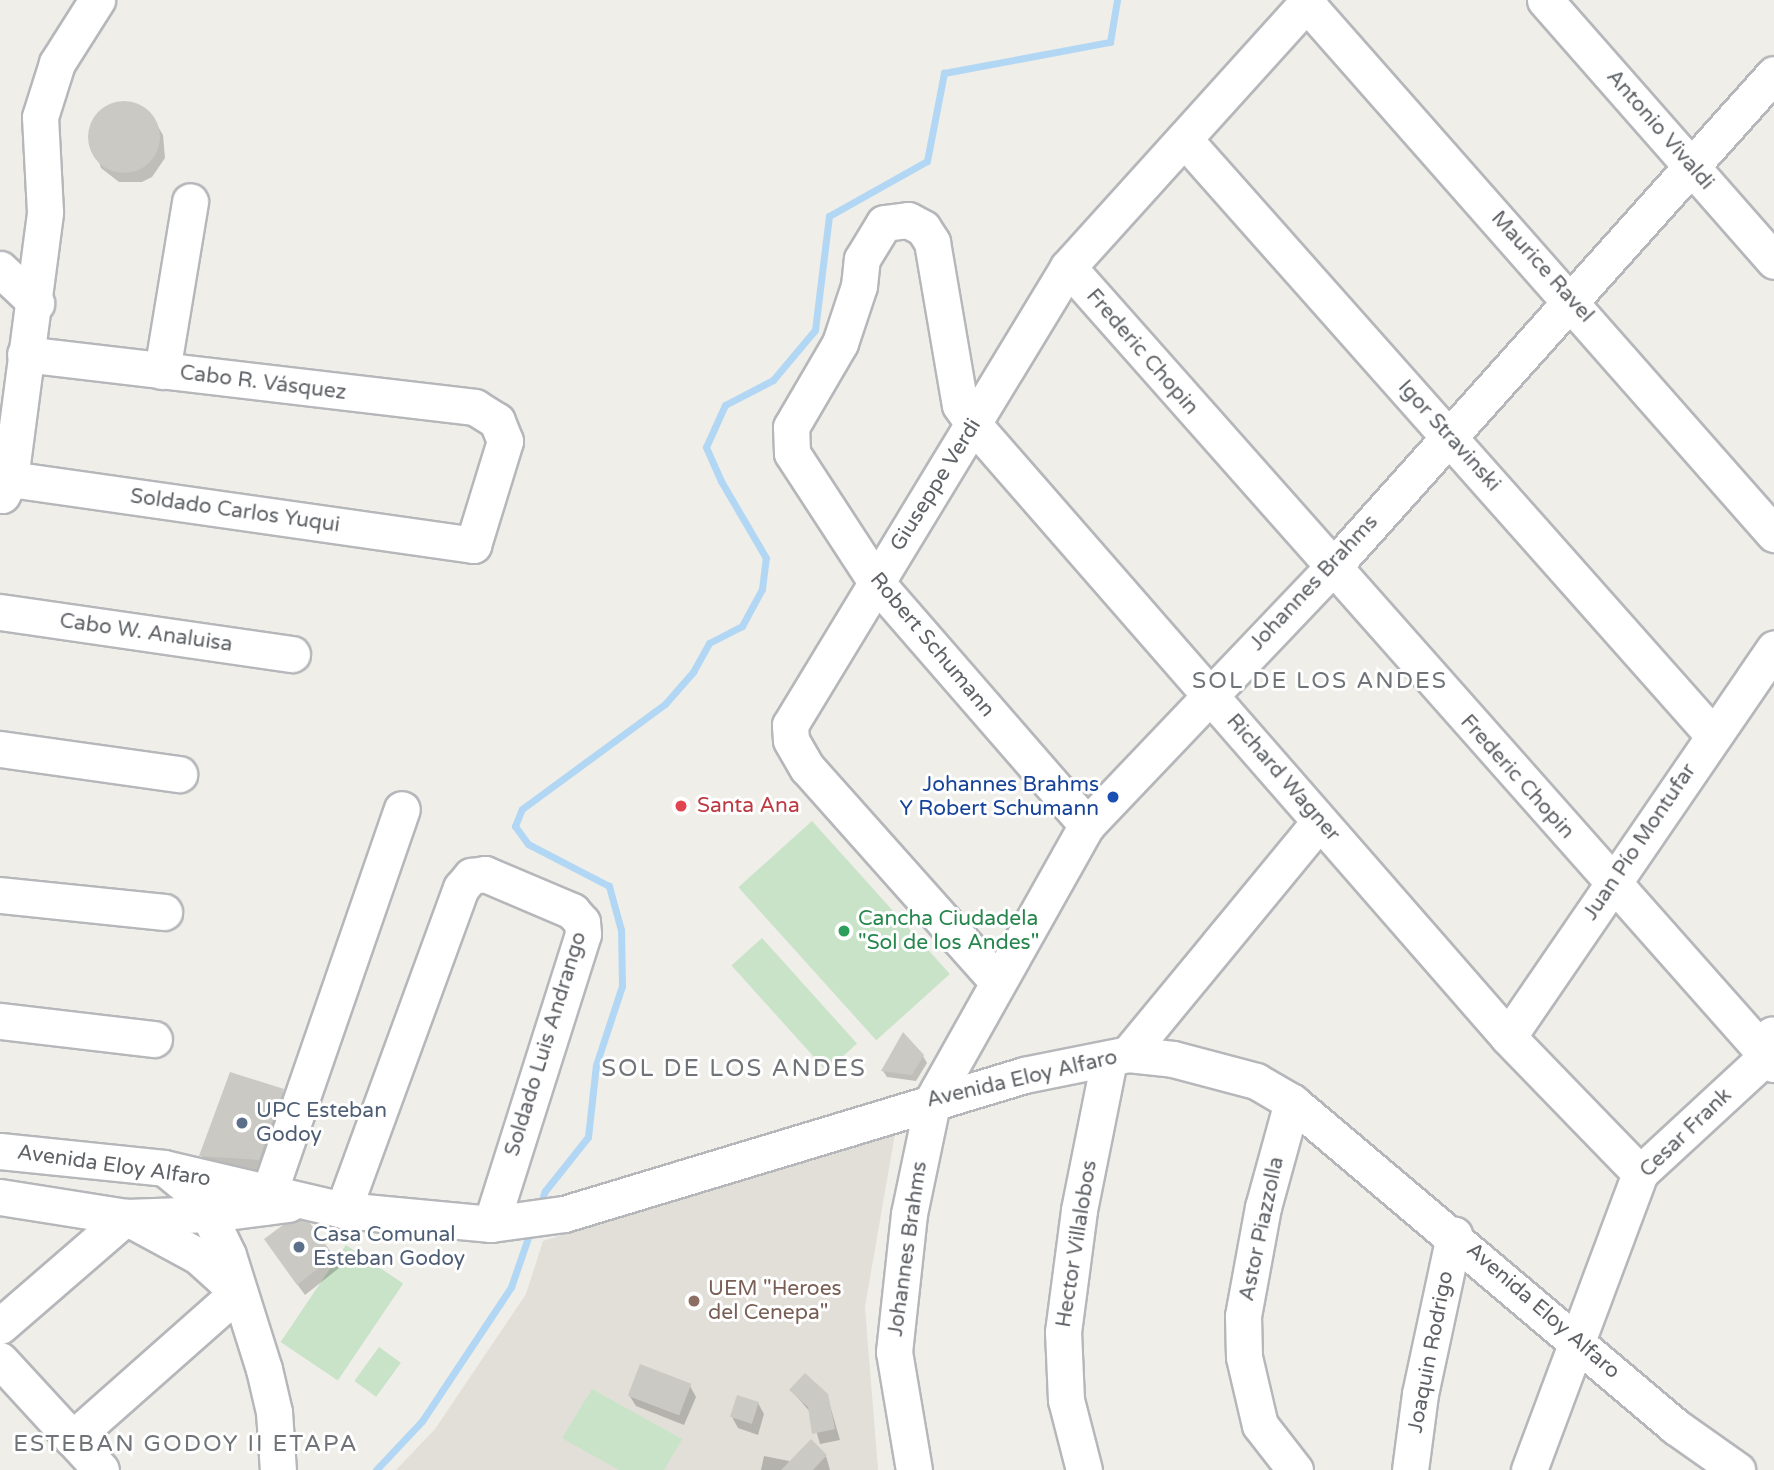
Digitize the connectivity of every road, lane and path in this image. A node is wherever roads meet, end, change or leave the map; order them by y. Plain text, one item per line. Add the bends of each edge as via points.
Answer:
1 (97, 0) edge
2 (1545, 0) edge
3 (1308, 2) edge
4 (1774, 74) edge
5 (1184, 139) junction
6 (1691, 166) junction
7 (190, 201) dead end
8 (1774, 261) edge
9 (1068, 268) junction
10 (0, 269) edge
11 (1569, 297) junction
12 (36, 303) junction
13 (25, 354) junction
14 (162, 371) junction
15 (974, 425) junction
16 (1450, 435) junction
17 (792, 453) joint
18 (3, 483) edge
19 (1774, 534) edge
20 (473, 545) joint
21 (1331, 569) junction
22 (876, 582) junction
23 (0, 612) edge
24 (1774, 648) edge
25 (292, 654) dead end
26 (1210, 694) junction
27 (1713, 735) junction
28 (0, 749) edge
29 (179, 774) dead end
30 (402, 809) dead end
31 (1319, 822) junction
32 (1087, 825) junction
33 (1611, 883) junction
34 (0, 895) edge
35 (164, 912) dead end
36 (997, 982) junction
37 (0, 1021) edge
38 (1508, 1037) junction
39 (154, 1039) dead end
40 (1772, 1050) edge
41 (1119, 1057) junction
42 (933, 1099) junction
43 (1292, 1101) junction
44 (0, 1151) edge
45 (164, 1168) junction
46 (1640, 1173) junction
47 (0, 1198) edge
48 (266, 1199) junction
49 (326, 1206) junction
50 (211, 1214) junction
51 (126, 1217) junction
52 (501, 1223) junction
53 (1454, 1235) junction
54 (238, 1292) junction
55 (0, 1326) edge
56 (1576, 1338) junction
57 (0, 1360) edge
58 (72, 1439) junction
59 (273, 1467) edge
60 (101, 1470) edge
61 (914, 1470) edge
62 (1084, 1470) edge
63 (1295, 1470) edge
64 (1410, 1470) edge
65 (1529, 1470) edge
66 (1737, 1470) edge

1 - 12 street via 57,63 40,117 45,212
2 - 6 street, Antonio Vivaldi
3 - 5 street, Giuseppe Verdi
3 - 11 street, Maurice Ravel
4 - 6 street, Johannes Brahms
5 - 9 street, Giuseppe Verdi
5 - 16 street, Igor Stravinski
6 - 8 street, Antonio Vivaldi
6 - 11 street, Johannes Brahms
7 - 14 street
9 - 15 street, Giuseppe Verdi
9 - 21 street, Frederic Chopin
10 - 12 street
11 - 16 street, Johannes Brahms
11 - 19 street, Maurice Ravel
12 - 13 street
13 - 14 street, Cabo R. Vásquez
13 - 18 street
14 - 20 street, Cabo R. Vásquez via 475,407 496,421 505,441
15 - 17 street, Richard Wagner via 960,405 932,242 923,228 908,220 884,223 872,239 840,343 791,427
15 - 22 street, Giuseppe Verdi
15 - 26 street, Richard Wagner
16 - 21 street, Johannes Brahms
16 - 27 street, Igor Stravinski
17 - 22 street, Robert Schumann
18 - 20 street, Soldado Carlos Yuqui
21 - 26 street, Johannes Brahms
21 - 33 street, Frederic Chopin
22 - 32 street, Robert Schumann
22 - 36 street, Giuseppe Verdi via 790,725 790,740 819,782
23 - 25 street, Cabo W. Analuisa
24 - 27 street, Juan Pío Montufar
26 - 31 street, Richard Wagner
26 - 32 street, Johannes Brahms
27 - 33 street, Juan Pío Montufar
28 - 29 street
30 - 48 street
31 - 38 street, Richard Wagner
31 - 41 street
32 - 36 street, Johannes Brahms
33 - 38 street, Juan Pío Montufar
33 - 40 street, Frederic Chopin
34 - 35 street
36 - 42 street, Johannes Brahms
37 - 39 street
38 - 46 street, Richard Wagner
40 - 46 street, Cesar Frank
41 - 42 street, Avenida Eloy Alfaro
41 - 43 street, Avenida Eloy Alfaro via 1218,1068
41 - 62 street, Hector Villalobos via 1079,1210 1063,1332 1066,1400
42 - 52 street, Avenida Eloy Alfaro via 564,1214
42 - 61 street, Johannes Brahms via 909,1214 894,1352
43 - 53 street, Avenida Eloy Alfaro
43 - 63 street, Astor Piazzolla via 1263,1207 1243,1316 1244,1357 1260,1425
44 - 45 street, Avenida Eloy Alfaro
45 - 48 street, Avenida Eloy Alfaro
45 - 50 street via 200,1196
46 - 56 street, Cesar Frank
47 - 51 street, Avenida Eloy Alfaro
48 - 49 street, Avenida Eloy Alfaro
48 - 50 street, Avenida Eloy Alfaro
49 - 52 street, Avenida Eloy Alfaro
49 - 52 street, Soldado Luis Andrango via 461,888 471,876 485,874 572,911 582,922 583,934
50 - 51 street, Avenida Eloy Alfaro
50 - 54 street
51 - 54 street via 198,1255
51 - 55 street
53 - 56 street, Avenida Eloy Alfaro
53 - 64 street, Joaquin Rodrigo via 1420,1394
54 - 58 street
54 - 59 street via 267,1380
56 - 65 street, Cesar Frank
56 - 66 street, Avenida Eloy Alfaro via 1676,1427
57 - 58 street
58 - 60 street

